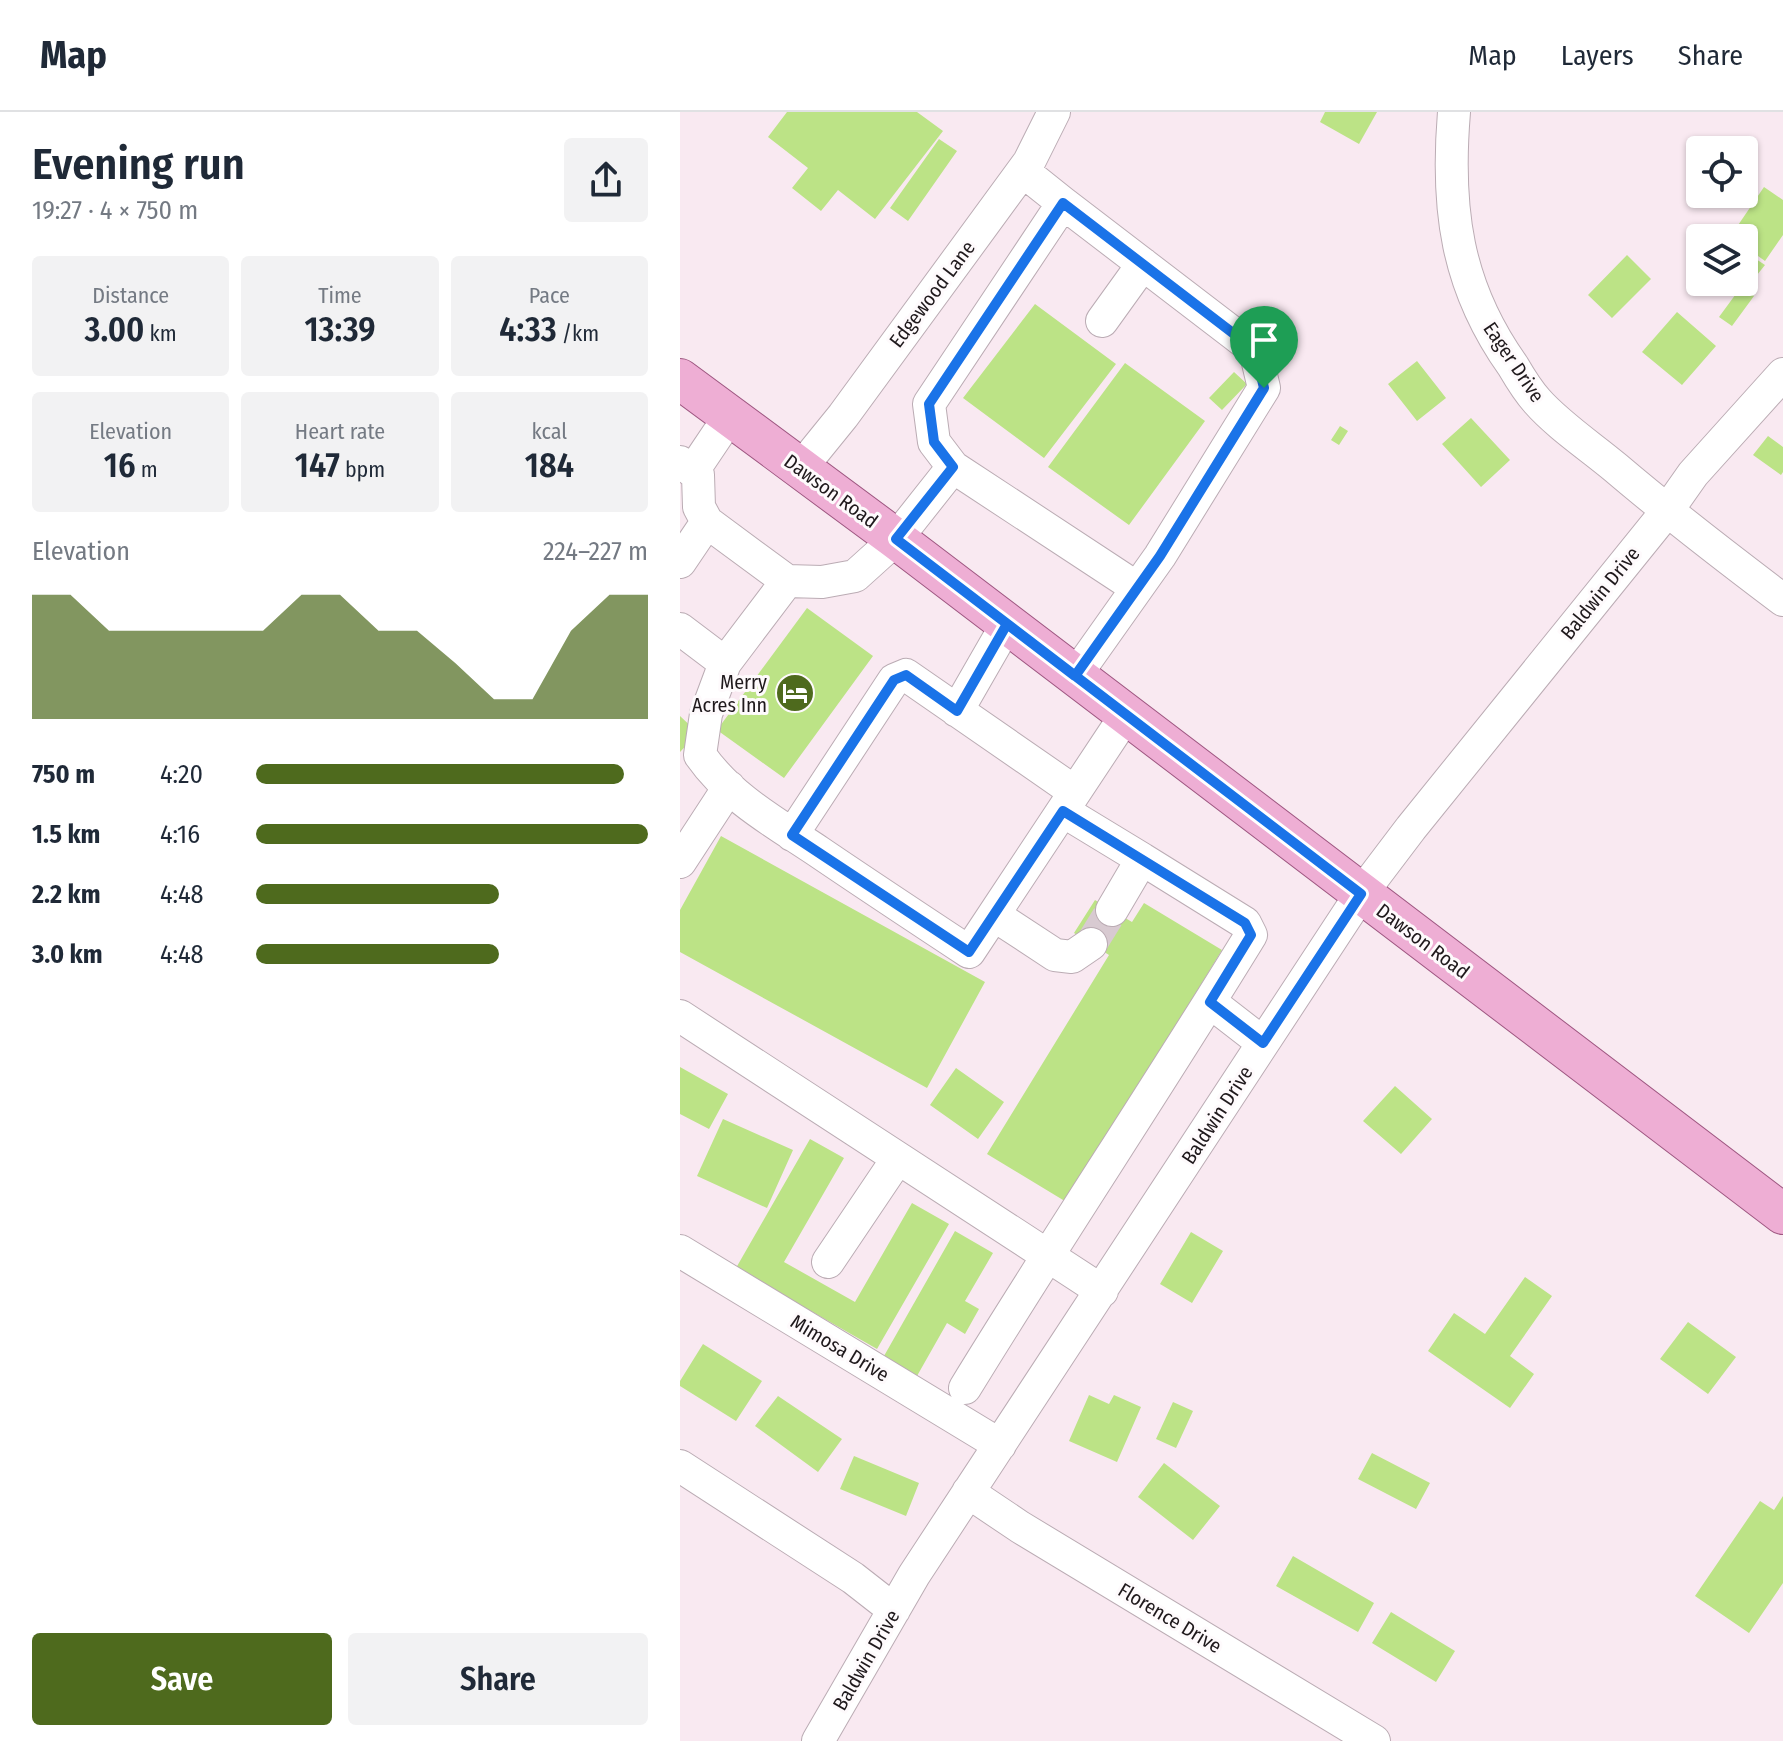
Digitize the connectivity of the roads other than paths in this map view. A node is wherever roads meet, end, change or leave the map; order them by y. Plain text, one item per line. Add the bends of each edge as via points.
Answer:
1 (1054, 112) edge
2 (1454, 112) edge
3 (1023, 171) junction
4 (1063, 203) junction
5 (1143, 264) junction
6 (1102, 321) dead end
7 (1783, 374) edge
8 (680, 379) edge
9 (730, 416) junction
10 (686, 466) edge
11 (953, 467) junction
12 (800, 469) junction
13 (1667, 511) junction
14 (707, 522) junction
15 (896, 539) junction
16 (680, 562) edge
17 (787, 581) junction
18 (1137, 588) junction
19 (1783, 600) edge
20 (1007, 624) junction
21 (680, 629) edge
22 (725, 663) junction
23 (1075, 676) junction
24 (957, 711) junction
25 (1126, 715) junction
26 (705, 776) edge
27 (1069, 801) junction
28 (792, 835) junction
29 (1142, 859) junction
30 (680, 862) edge
31 (1361, 894) junction
32 (1112, 910) tunnel mouth
33 (994, 915) junction
34 (1091, 944) tunnel mouth
35 (1210, 1002) junction
36 (680, 1016) edge
37 (1263, 1043) junction
38 (898, 1158) junction
39 (1783, 1214) edge
40 (680, 1251) edge
41 (1047, 1254) junction
42 (828, 1262) dead end
43 (1102, 1291) junction
44 (965, 1388) dead end
45 (1000, 1445) junction
46 (680, 1466) edge
47 (968, 1492) junction
48 (894, 1610) junction
49 (818, 1741) edge
50 (1374, 1741) edge

1 - 3 street, Edgewood Lane
2 - 13 street, Eager Drive via 1452,213 1476,305 1537,402
3 - 4 street
3 - 12 street, Edgewood Lane
4 - 5 street
4 - 11 street via 929,404 934,442
5 - 6 street
5 - 18 street via 1255,350 1264,388
7 - 13 street, Baldwin Drive via 1693,474
8 - 9 main road, Dawson Road
9 - 10 street
9 - 12 main road, Dawson Road
10 - 14 street via 698,475 699,507
11 - 15 street
11 - 18 street
12 - 15 main road, Dawson Road
13 - 19 street, Eager Drive
13 - 31 street, Baldwin Drive
14 - 16 street
14 - 17 street
15 - 17 street via 855,576
15 - 20 main road, Dawson Road
17 - 22 street
18 - 23 street
20 - 23 main road, Dawson Road
20 - 24 street
21 - 22 street
22 - 26 street via 706,714 700,755
23 - 25 main road, Dawson Road
24 - 27 street
24 - 28 street via 906,675 894,680
25 - 27 street
25 - 31 main road, Dawson Road
26 - 28 street
26 - 30 street
27 - 29 street
27 - 33 street
28 - 33 street via 969,952
29 - 32 street
29 - 35 street via 1245,923 1251,935
31 - 37 street, Baldwin Drive
31 - 39 main road, Dawson Road
33 - 34 street via 1055,955 1072,957
35 - 37 street
35 - 41 street
36 - 38 street
37 - 43 street, Baldwin Drive
38 - 41 street
38 - 42 street
40 - 45 street, Mimosa Drive
41 - 43 street
41 - 44 street
43 - 45 street, Baldwin Drive
45 - 47 street, Baldwin Drive
46 - 48 street
47 - 48 street, Baldwin Drive
47 - 50 street, Florence Drive
48 - 49 street, Baldwin Drive

